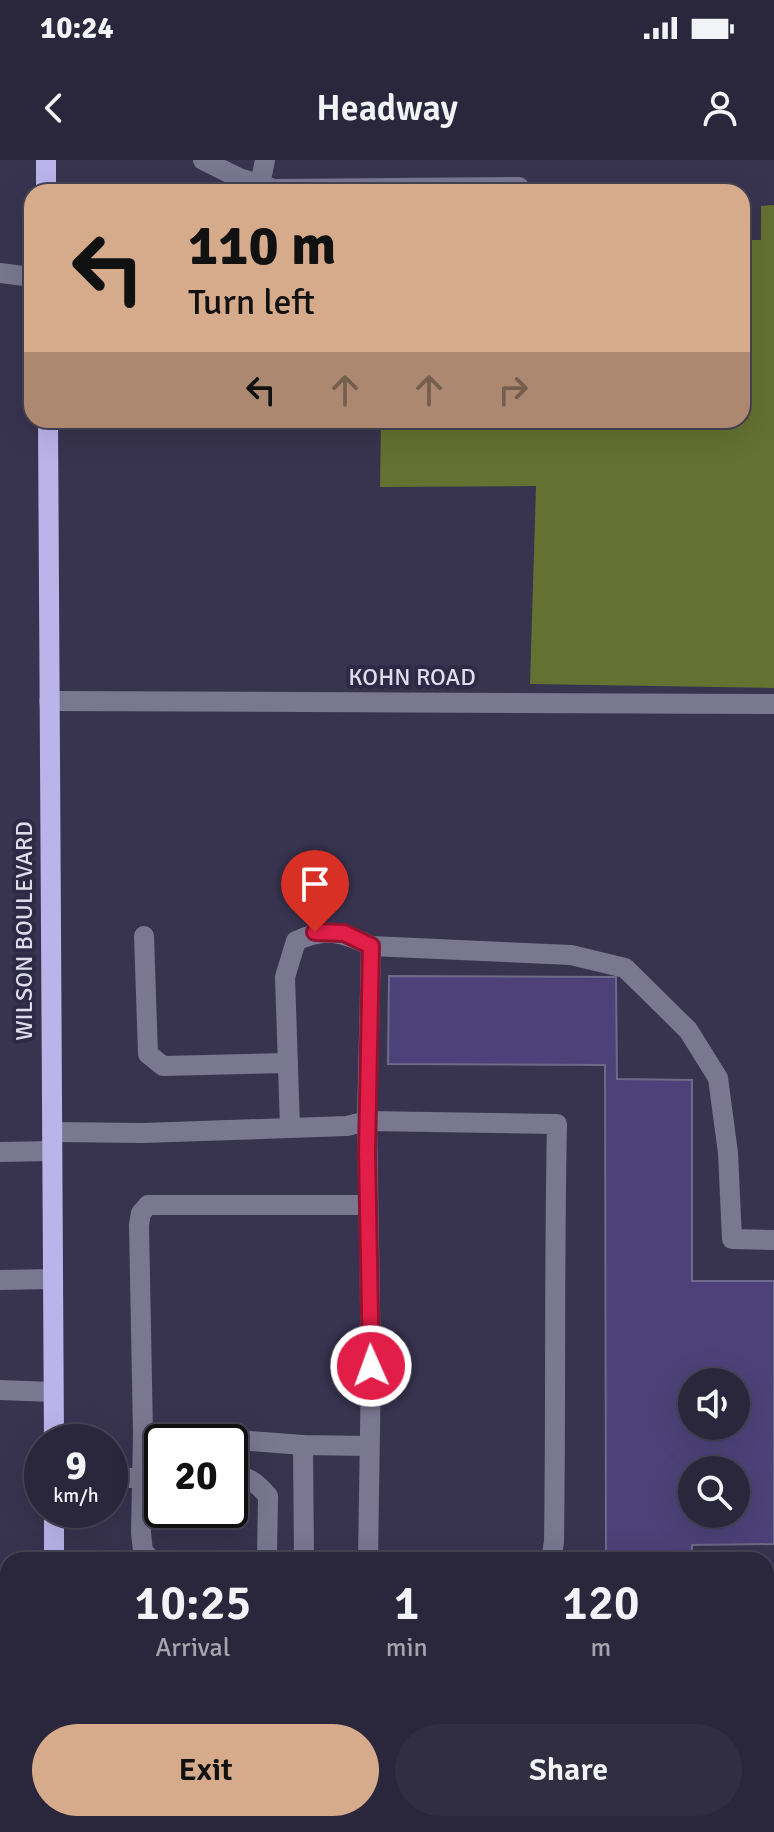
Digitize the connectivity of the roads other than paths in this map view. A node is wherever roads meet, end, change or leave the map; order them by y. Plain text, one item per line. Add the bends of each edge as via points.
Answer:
1 (46, 160) edge
2 (203, 160) edge
3 (265, 160) edge
4 (46, 184) edge
5 (257, 184) edge
6 (260, 184) edge
7 (0, 273) edge
8 (24, 276) edge
9 (48, 428) edge
10 (49, 701) junction
11 (774, 704) edge
12 (144, 936) dead end
13 (371, 946) junction
14 (288, 1063) junction
15 (367, 1121) junction
16 (290, 1127) junction
17 (52, 1141) junction
18 (0, 1152) edge
19 (368, 1205) junction
20 (774, 1240) edge
21 (53, 1279) junction
22 (0, 1280) edge
23 (0, 1390) edge
24 (53, 1392) junction
25 (54, 1424) edge
26 (143, 1433) junction
27 (144, 1440) edge
28 (303, 1445) junction
29 (368, 1446) junction
30 (248, 1478) edge
31 (54, 1528) edge
32 (145, 1528) edge
33 (54, 1552) edge
34 (144, 1552) edge
35 (267, 1552) edge
36 (304, 1552) edge
37 (368, 1552) edge
38 (552, 1552) edge

1 - 4 main road
2 - 5 street
3 - 6 street
7 - 8 street
9 - 10 main road, WILSON BOULEVARD
10 - 11 street, KOHN ROAD
10 - 17 main road, WILSON BOULEVARD
12 - 14 street via 148,1054 163,1066
13 - 14 street via 344,933 315,932 296,941 285,977
13 - 15 street
13 - 20 street via 571,955 625,968 688,1030 718,1078 732,1239
14 - 16 street
15 - 16 street
15 - 19 street
15 - 38 street via 557,1124
16 - 17 street
17 - 18 street
17 - 21 main road, WILSON BOULEVARD
19 - 26 street via 148,1205 139,1225
19 - 29 street
21 - 22 street
21 - 24 main road, WILSON BOULEVARD
23 - 24 street
24 - 25 main road, WILSON BOULEVARD
26 - 27 street
26 - 28 street
28 - 29 street
28 - 36 street
29 - 37 street
30 - 35 street via 268,1496
31 - 33 main road
32 - 34 street

